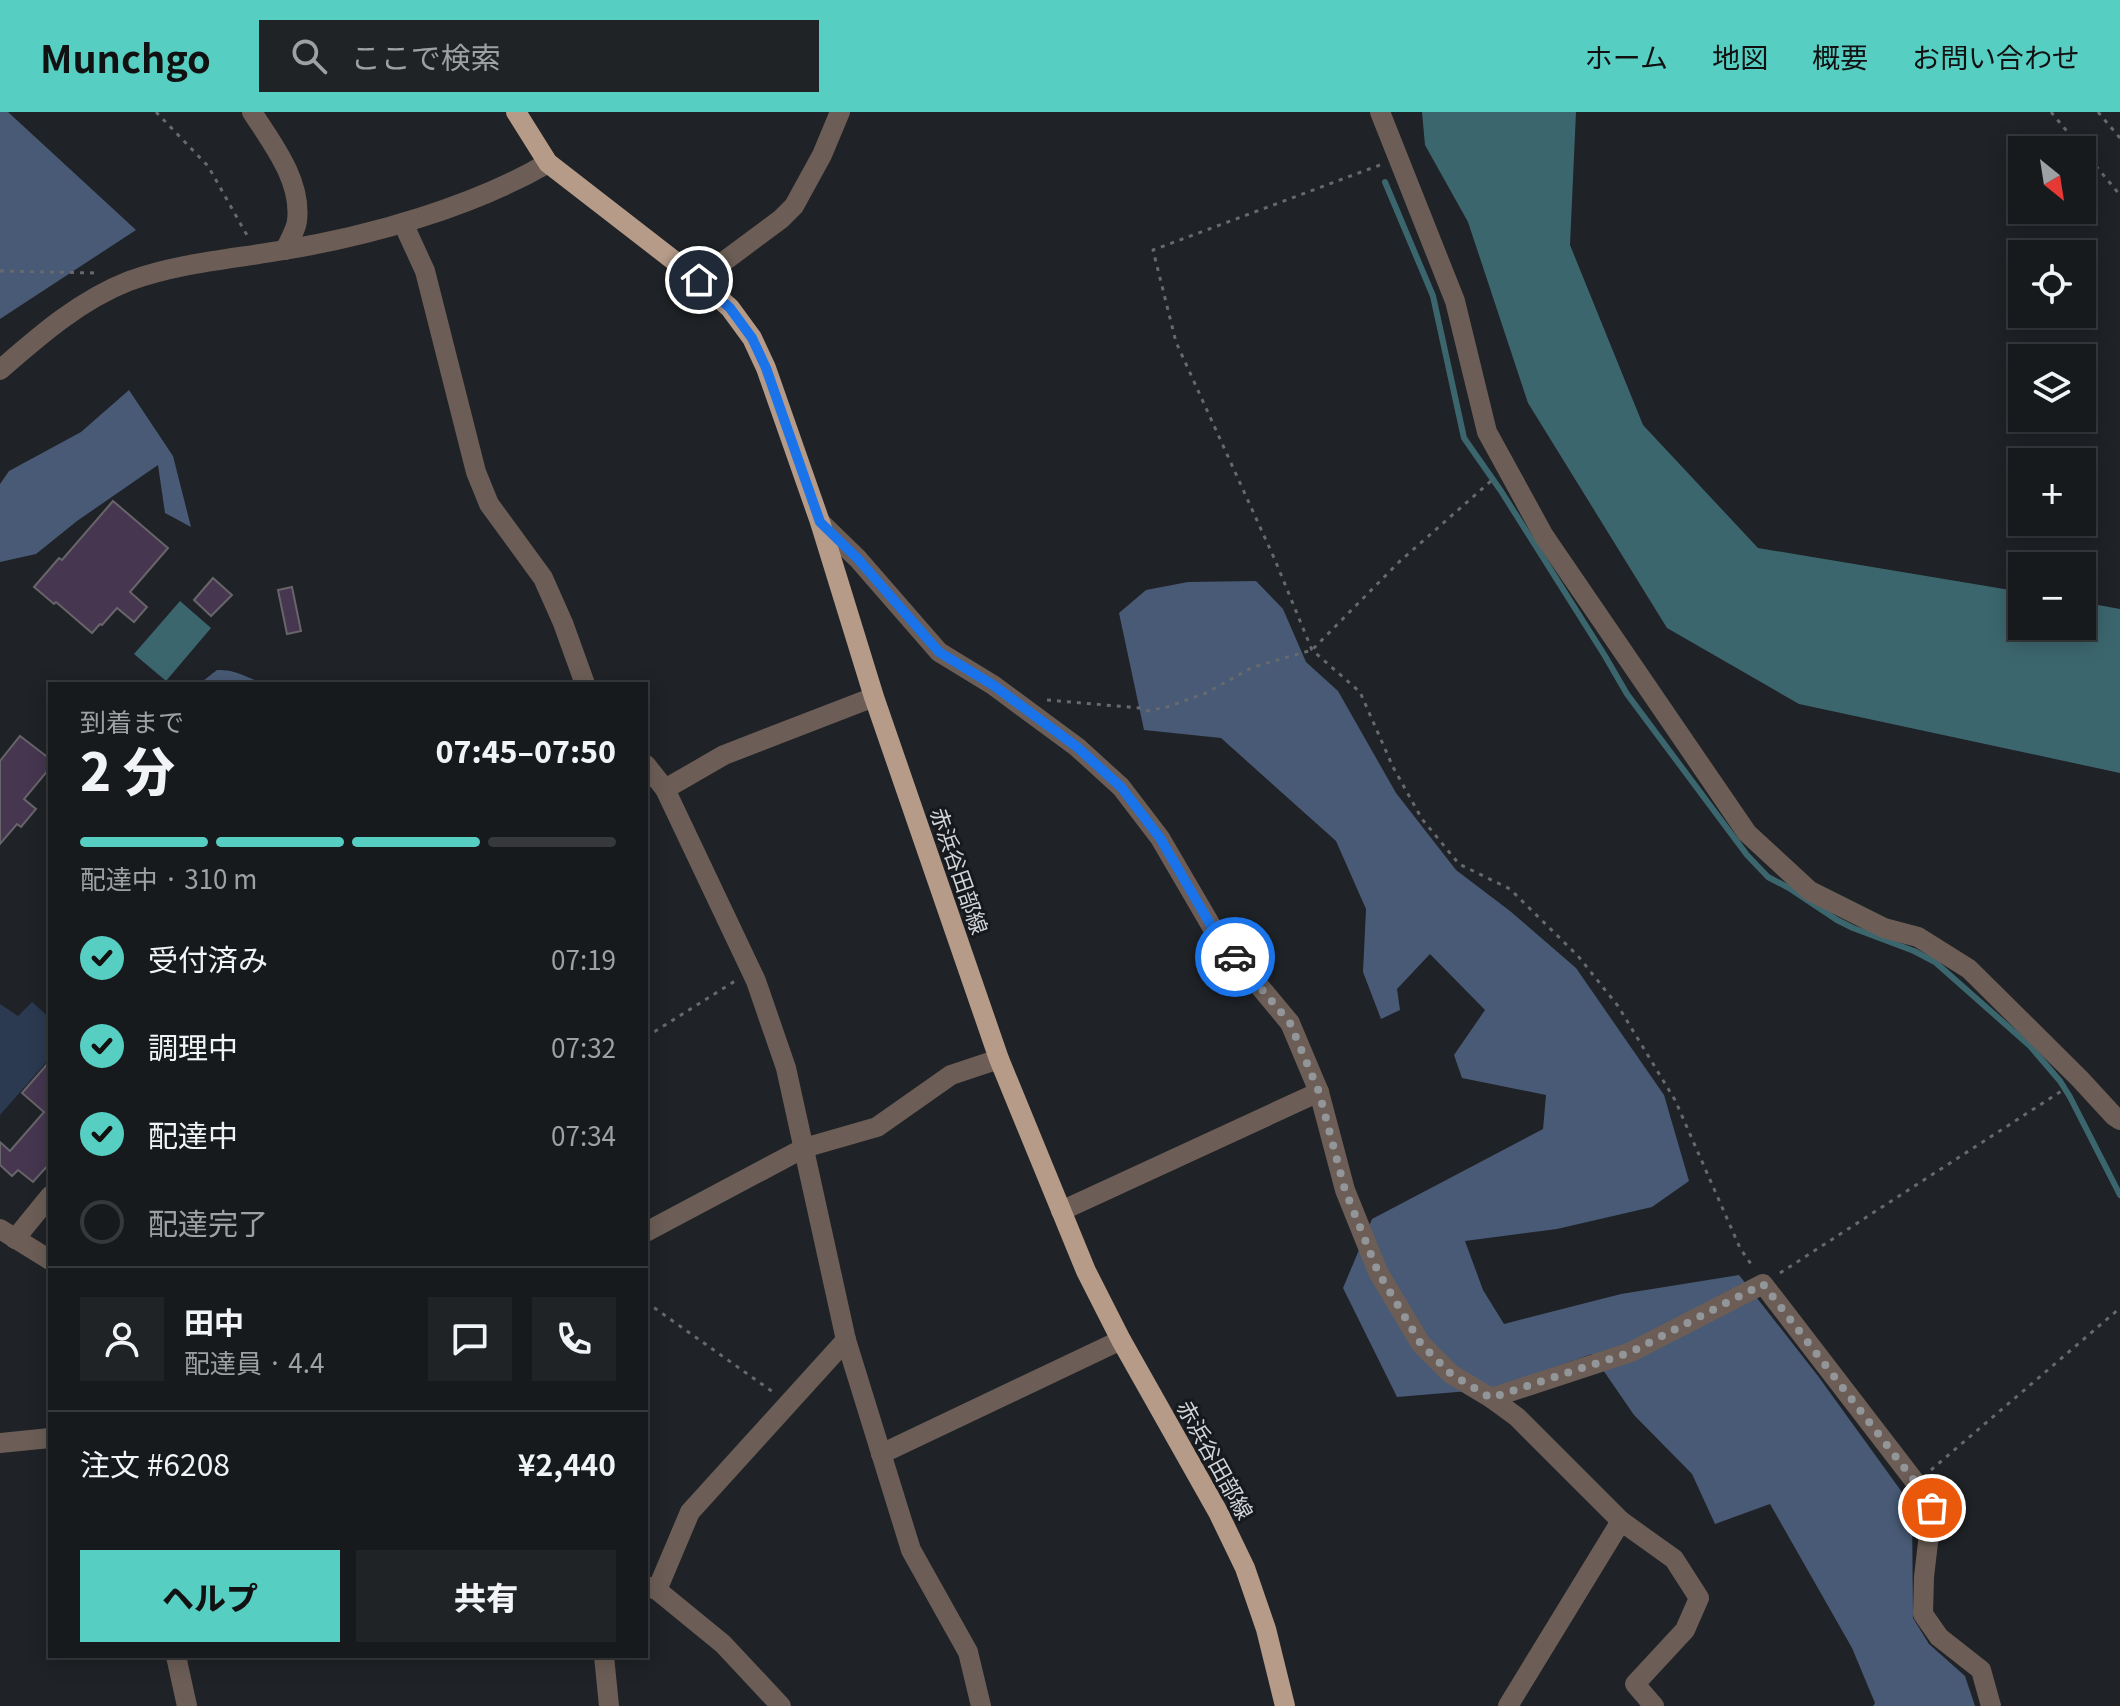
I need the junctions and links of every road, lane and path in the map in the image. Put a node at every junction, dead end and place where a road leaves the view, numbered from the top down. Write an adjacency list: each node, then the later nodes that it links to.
1 (156, 112): 14 (path)
2 (252, 112): 13 (street)
3 (516, 112): 10 (main road, 赤浜谷田部線)
4 (840, 112): 17 (street)
5 (1380, 112): 9 (street)
6 (2051, 112): 11 (path)
7 (2098, 112): 8 (path)
8 (2120, 138)
9 (1398, 158): 19 (street); 21 (path)
10 (548, 163): 12 (street); 17 (main road, 赤浜谷田部線)
11 (2120, 195)
12 (403, 223): 13 (street); 22 (street)
13 (285, 250): 14 (street)
14 (252, 255): 18 (street)
15 (0, 271): 16 (path)
16 (104, 274)
17 (699, 280): 20 (main road, 赤浜谷田部線)
18 (0, 370)
19 (1507, 467): 21 (path); 30 (street)
20 (820, 522): 23 (main road, 赤浜谷田部線); 31 (street)
21 (1312, 650): 24 (path); 39 (path)
22 (584, 682)
23 (874, 697): 26 (street); 29 (main road, 赤浜谷田部線)
24 (1035, 697)
25 (648, 768): 26 (street)
26 (665, 789): 27 (street)
27 (751, 970): 28 (path); 33 (street)
28 (648, 1036)
29 (999, 1059): 33 (street); 35 (main road, 赤浜谷田部線)
30 (2080, 1079): 32 (street); 39 (path)
31 (1319, 1092): 35 (street); 44 (street)
32 (2120, 1120)
33 (804, 1148): 36 (street); 42 (street)
34 (48, 1198): 37 (street)
35 (1061, 1211): 43 (main road, 赤浜谷田部線)
36 (648, 1231)
37 (7, 1234): 38 (street)
38 (48, 1259)
39 (1763, 1284): 44 (street); 49 (street)
40 (648, 1303): 45 (path)
41 (2120, 1308): 49 (path)
42 (846, 1340): 45 (street); 48 (street)
43 (1121, 1340): 48 (street); 58 (main road, 赤浜谷田部線)
44 (1491, 1398): 50 (street)
45 (789, 1403): 51 (street)
46 (48, 1438): 47 (street)
47 (0, 1443)
48 (881, 1454): 57 (street)
49 (1916, 1483): 61 (street)
50 (1621, 1521): 59 (street); 60 (street)
51 (651, 1588): 56 (street)
52 (176, 1658): 54 (street)
53 (604, 1658): 55 (street)
54 (187, 1706)
55 (609, 1706)
56 (781, 1706)
57 (981, 1706)
58 (1285, 1706)
59 (1508, 1706)
60 (1654, 1706)
61 (1991, 1706)

